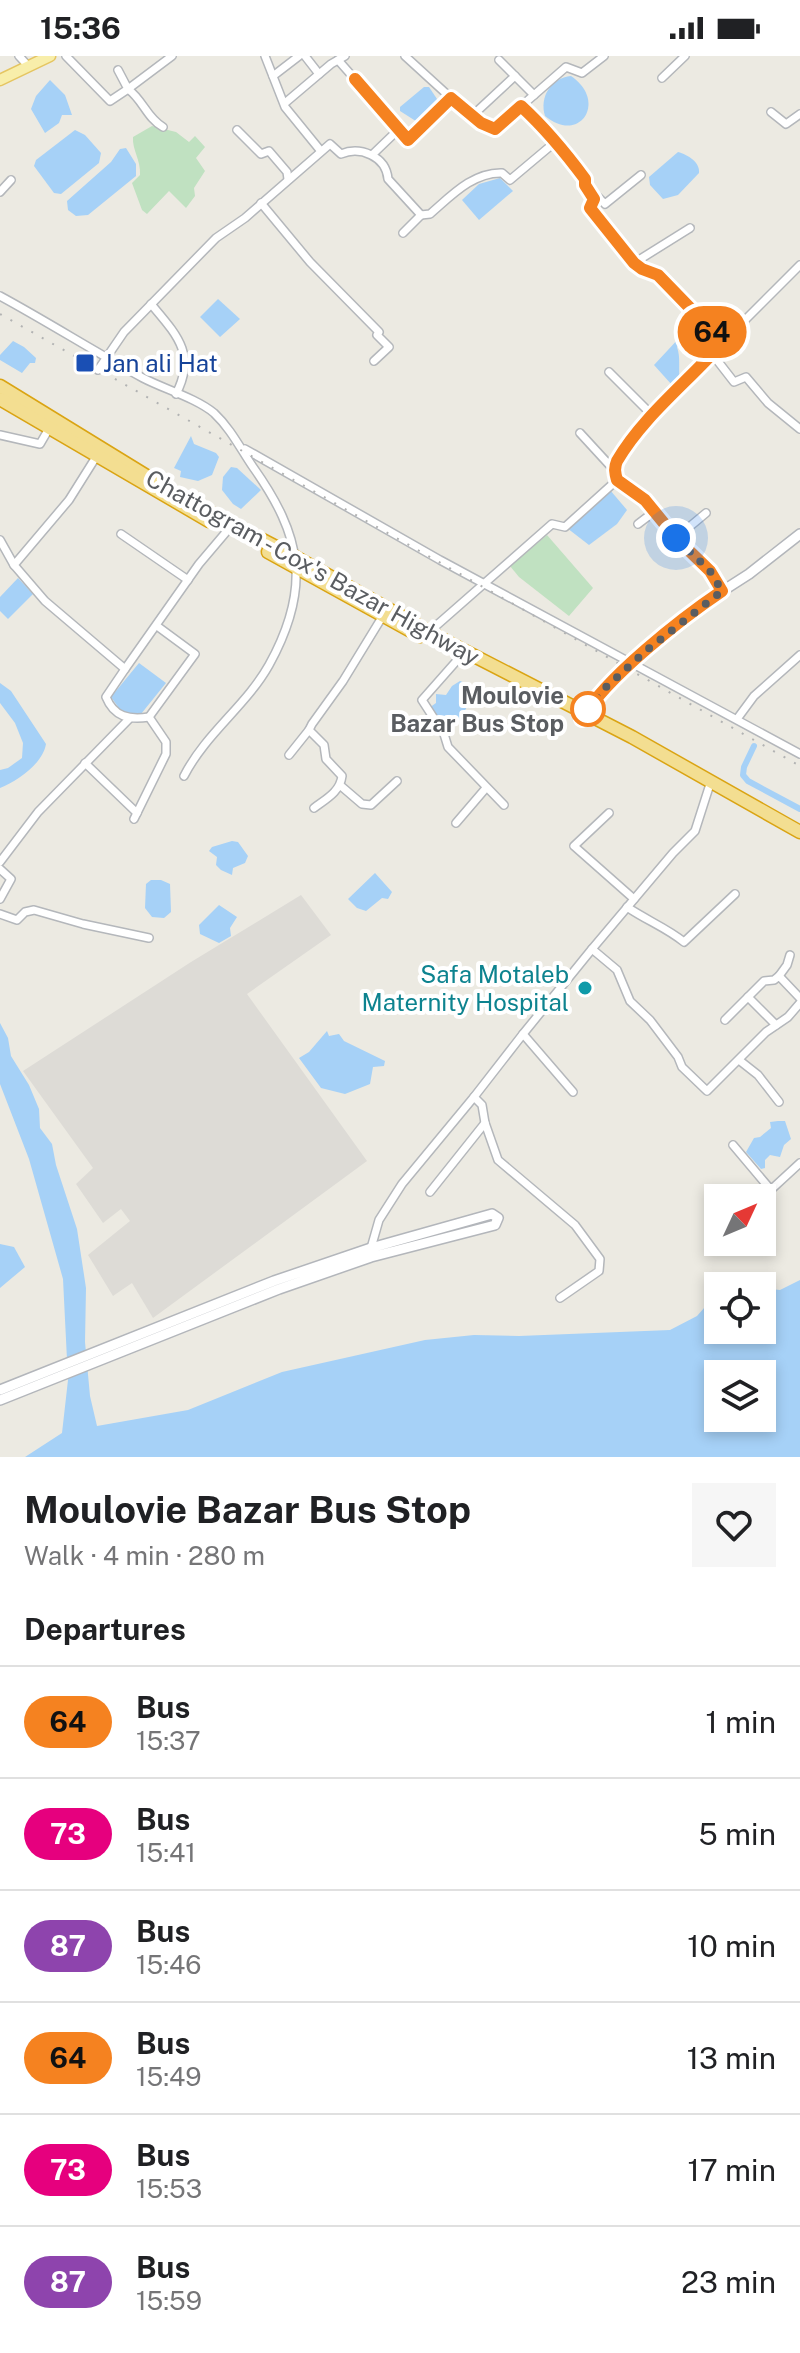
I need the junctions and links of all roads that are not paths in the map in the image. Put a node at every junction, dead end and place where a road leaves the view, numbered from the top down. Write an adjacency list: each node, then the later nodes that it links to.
1 (19, 56): 12 (street)
2 (50, 56): 12 (main road)
3 (66, 56): 19 (street)
4 (172, 56): 19 (street)
5 (265, 56): 15 (street)
6 (302, 56): 14 (street); 15 (street)
7 (405, 56): 21 (street)
8 (604, 56): 20 (street)
9 (685, 56): 17 (street)
10 (341, 58): 14 (street); 28 (street)
11 (499, 60): 16 (street)
12 (29, 67): 18 (main road)
13 (118, 70): 19 (street)
14 (319, 74): 22 (street)
15 (273, 76): 22 (street)
16 (515, 76): 20 (street); 26 (street)
17 (662, 78)
18 (0, 80)
19 (128, 89): 27 (street)
20 (534, 95): 23 (street)
21 (451, 98): 26 (street); 28 (street)
22 (285, 103): 31 (street)
23 (521, 106): 26 (street); 30 (street)
24 (771, 112): 25 (street)
25 (800, 114)
26 (473, 115)
27 (163, 127)
28 (399, 129): 32 (street)
29 (237, 130): 34 (street)
30 (554, 143): 37 (street); 39 (street)
31 (320, 150): 32 (street); 34 (street)
32 (373, 154): 39 (street)
33 (641, 175): 37 (street)
34 (288, 179): 38 (street)
35 (11, 180): 36 (street)
36 (0, 192)
37 (594, 199): 42 (street)
38 (261, 203): 45 (street); 49 (street)
39 (421, 215): 41 (street)
40 (690, 228): 42 (street)
41 (403, 233)
42 (634, 263): 46 (street)
43 (800, 265): 46 (street)
44 (0, 296): 48 (street)
45 (151, 304): 48 (street); 53 (street)
46 (723, 342): 47 (street)
47 (713, 355): 55 (street); 57 (street)
48 (106, 356): 50 (street); 53 (street)
49 (374, 361)
50 (98, 370)
51 (609, 372): 55 (street)
52 (0, 386): 56 (highway, Chattogram - Cox's Bazar Highway)
53 (176, 394): 60 (street)
54 (0, 399): 56 (highway, Chattogram - Cox's Bazar Highway)
55 (653, 416): 62 (street)
56 (51, 424): 59 (street); 61 (highway, Chattogram - Cox's Bazar Highway); 72 (highway, Chattogram - Cox's Bazar Highway)
57 (800, 429)
58 (580, 433): 62 (street)
59 (0, 435)
60 (244, 448): 72 (street); 75 (street)
61 (96, 457): 67 (highway, Chattogram - Cox's Bazar Highway); 73 (street)
62 (614, 470): 63 (street)
63 (617, 480): 64 (street); 75 (street)
64 (655, 511): 66 (street); 70 (street)
65 (706, 513): 70 (street)
66 (638, 524)
67 (227, 531): 72 (highway, Chattogram - Cox's Bazar Highway); 74 (street)
68 (121, 534): 74 (street)
69 (800, 534): 76 (main road)
70 (676, 538): 76 (street)
71 (0, 540): 73 (street)
72 (297, 563): 77 (highway, Chattogram - Cox's Bazar Highway); 92 (street)
73 (14, 565): 83 (street)
74 (188, 580): 78 (street)
75 (483, 584): 79 (street); 82 (street)
76 (722, 591): 82 (main road)
77 (385, 612): 79 (highway, Chattogram - Cox's Bazar Highway); 81 (highway, Chattogram - Cox's Bazar Highway); 88 (street)
78 (157, 626): 83 (street); 85 (street)
79 (429, 632): 84 (highway, Chattogram - Cox's Bazar Highway)
80 (800, 655): 87 (street)
81 (460, 657): 84 (highway, Chattogram - Cox's Bazar Highway); 96 (street)
82 (631, 664): 84 (main road); 87 (street)
83 (125, 669): 86 (street)
84 (584, 716): 94 (highway, Chattogram - Cox's Bazar Highway)
85 (149, 717): 86 (street); 91 (street)
86 (129, 719): 91 (street)
87 (737, 719): 89 (street)
88 (309, 730): 90 (street); 95 (street)
89 (800, 754)
90 (289, 755)
91 (85, 763): 103 (street)
92 (184, 776)
93 (397, 781): 95 (street)
94 (710, 784): 101 (highway, Chattogram - Cox's Bazar Highway); 102 (highway, Chattogram - Cox's Bazar Highway); 107 (street)
95 (341, 786): 98 (street)
96 (486, 788): 97 (street); 100 (street)
97 (504, 805)
98 (314, 808)
99 (609, 813): 107 (street)
100 (456, 823)
101 (800, 832)
102 (800, 839)
103 (0, 862)
104 (0, 869): 106 (street)
105 (735, 894): 108 (street)
106 (0, 899)
107 (634, 899): 108 (street)
108 (627, 907): 111 (street)
109 (0, 914): 110 (street)
110 (149, 938)
111 (592, 949): 118 (street); 119 (street)
112 (790, 955): 113 (street)
113 (779, 976): 114 (street); 115 (street)
114 (748, 997): 116 (street); 117 (street)
115 (800, 1000): 117 (street)
116 (725, 1020)
117 (776, 1025): 119 (street)
118 (523, 1034): 120 (street); 121 (street)
119 (739, 1060): 122 (street)
120 (573, 1092)
121 (474, 1097): 123 (street); 129 (street)
122 (779, 1102)
123 (485, 1123): 128 (street); 130 (street)
124 (733, 1145): 126 (street)
125 (800, 1163): 127 (street)
126 (766, 1184)
127 (776, 1185)
128 (430, 1192)
129 (371, 1248): 131 (main road); 131 (main road)
130 (560, 1298)
131 (104, 1354): 132 (main road)
132 (50, 1376): 133 (main road); 134 (main road)
133 (0, 1390)
134 (0, 1400)

